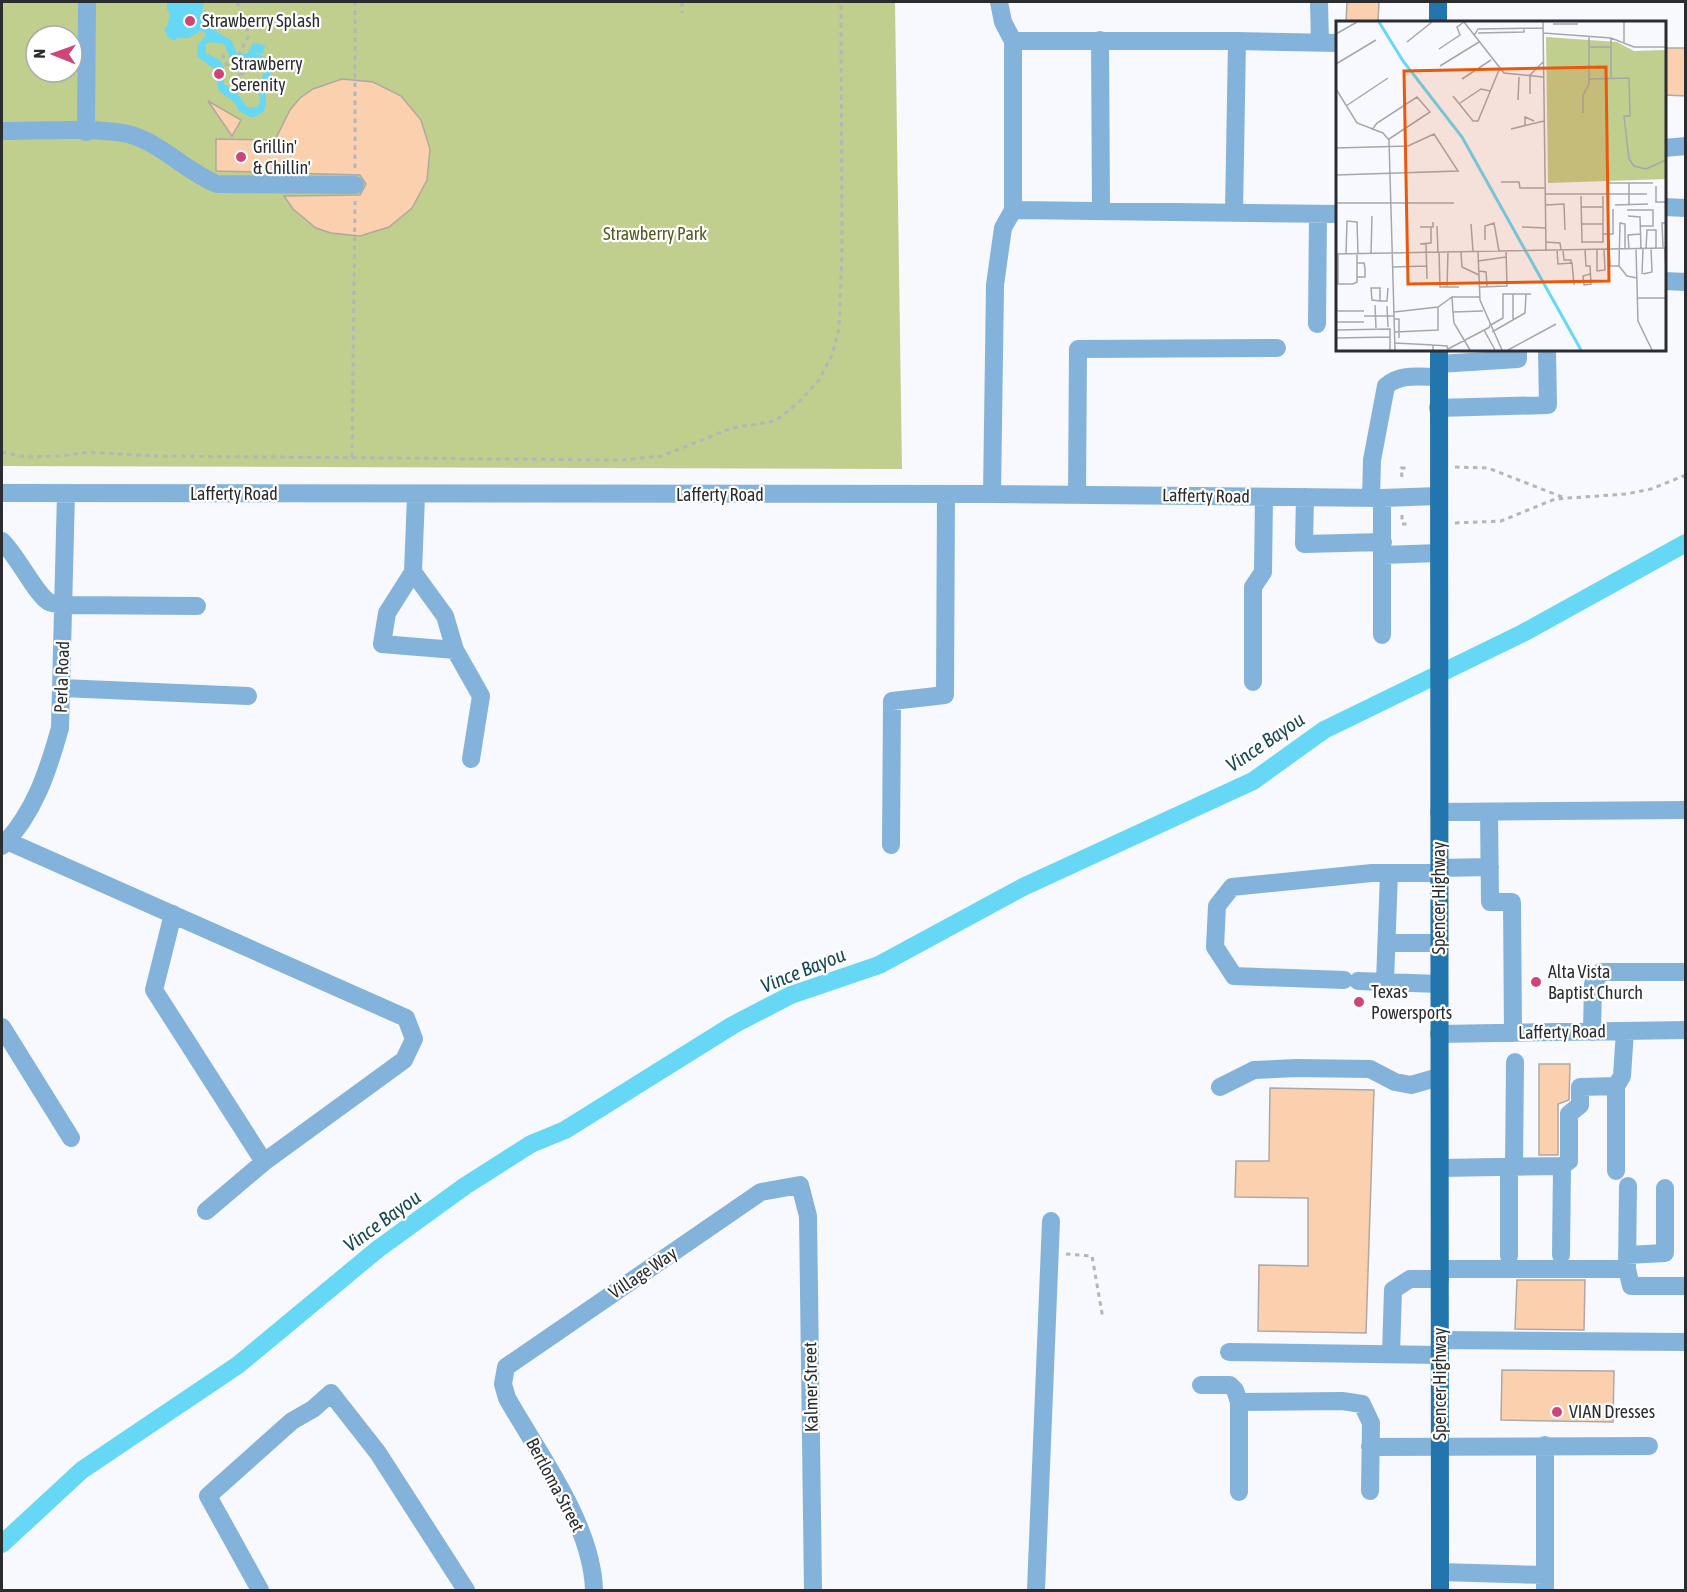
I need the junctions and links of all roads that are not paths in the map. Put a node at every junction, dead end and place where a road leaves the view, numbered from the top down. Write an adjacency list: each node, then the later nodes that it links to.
1 (87, 2): 11 (street)
2 (999, 2): 7 (street)
3 (1319, 2): 9 (street)
4 (1438, 2): 5 (main road)
5 (1438, 21)
6 (1100, 40): 7 (street); 8 (street); 18 (street)
7 (1013, 41): 17 (street)
8 (1237, 41): 9 (street); 19 (street)
9 (1329, 43)
10 (2, 131): 11 (street)
11 (86, 132): 14 (street)
12 (1686, 146): 13 (street)
13 (1666, 148)
14 (355, 185)
15 (1666, 207): 16 (street)
16 (1686, 208)
17 (1013, 210): 18 (street); 33 (street)
18 (1101, 211): 19 (street)
19 (1234, 213): 20 (street)
20 (1318, 214): 21 (street); 24 (street)
21 (1336, 214)
22 (1666, 281): 23 (street)
23 (1686, 282)
24 (1317, 324)
25 (1277, 348): 34 (street)
26 (1518, 351): 28 (street)
27 (1547, 351): 29 (street)
28 (1439, 363): 29 (main road, Spencer Highway); 39 (street)
29 (1438, 408): 36 (main road, Spencer Highway)
30 (2, 493): 31 (street, Lafferty Road)
31 (66, 494): 35 (street, Lafferty Road); 44 (street, Perla Road)
32 (946, 494): 33 (street, Lafferty Road); 35 (street, Lafferty Road); 56 (street)
33 (992, 494): 34 (street, Lafferty Road)
34 (1077, 495): 37 (street, Lafferty Road)
35 (416, 496): 43 (street)
36 (1439, 496): 39 (street, Lafferty Road); 42 (main road, Spencer Highway)
37 (1264, 497): 38 (street, Lafferty Road); 48 (street)
38 (1305, 497): 39 (street, Lafferty Road); 41 (street)
39 (1377, 498): 41 (street)
40 (2, 541): 44 (street)
41 (1382, 549): 42 (street); 46 (street)
42 (1439, 553): 53 (main road, Spencer Highway)
43 (413, 572): 47 (street); 47 (street)
44 (64, 605): 45 (street); 49 (street, Perla Road)
45 (197, 606)
46 (1382, 635)
47 (455, 650): 51 (street)
48 (1253, 682)
49 (62, 688): 50 (street); 55 (street, Perla Road)
50 (248, 696)
51 (471, 759)
52 (1686, 810): 54 (street)
53 (1439, 812): 54 (street); 58 (main road, Spencer Highway)
54 (1489, 812): 57 (street)
55 (4, 843): 60 (street)
56 (891, 845)
57 (1490, 867): 58 (street); 70 (street)
58 (1439, 870): 59 (street); 62 (main road, Spencer Highway)
59 (1389, 873): 61 (street); 64 (street)
60 (173, 914): 77 (street); 77 (street)
61 (1386, 943): 62 (street); 64 (street)
62 (1439, 943): 65 (main road, Spencer Highway)
63 (1686, 972): 69 (street)
64 (1385, 982): 65 (street)
65 (1439, 984): 71 (main road, Spencer Highway)
66 (2, 1027): 76 (street)
67 (1686, 1030): 68 (street, Lafferty Road)
68 (1625, 1031): 69 (street, Lafferty Road); 74 (street)
69 (1592, 1032): 70 (street, Lafferty Road)
70 (1513, 1033): 71 (street, Lafferty Road)
71 (1439, 1035): 73 (main road, Spencer Highway)
72 (1515, 1062): 79 (street)
73 (1439, 1077): 75 (street); 80 (main road, Spencer Highway)
74 (1616, 1086): 78 (street); 81 (street)
75 (1220, 1087)
76 (71, 1138)
77 (264, 1162): 85 (street)
78 (1562, 1166): 79 (street); 87 (street)
79 (1512, 1167): 80 (street); 88 (street)
80 (1440, 1168): 90 (main road, Spencer Highway)
81 (1616, 1171)
82 (800, 1185): 96 (street, Village Way); 110 (street, Kalmer Street)
83 (1628, 1186): 89 (street)
84 (1665, 1188): 89 (street)
85 (206, 1211)
86 (1051, 1221): 111 (street)
87 (1561, 1255)
88 (1509, 1256)
89 (1627, 1262): 90 (street); 91 (street)
90 (1440, 1274): 93 (main road, Spencer Highway); 95 (street)
91 (1686, 1286)
92 (1686, 1342): 93 (street)
93 (1440, 1348): 95 (street); 102 (main road, Spencer Highway)
94 (1229, 1352): 95 (street)
95 (1391, 1354)
96 (503, 1384): 109 (street, Bertloma Street)
97 (1201, 1385): 98 (street)
98 (1239, 1402): 101 (street); 104 (street)
99 (1545, 1445): 100 (street); 102 (street); 106 (street)
100 (1649, 1446)
101 (1371, 1447): 102 (street); 103 (street)
102 (1440, 1448): 105 (main road, Spencer Highway)
103 (1370, 1491)
104 (1239, 1492)
105 (1440, 1581): 106 (street)
106 (1545, 1582)
107 (260, 1590): 108 (street)
108 (466, 1590)
109 (594, 1590)
110 (813, 1590)
111 (1036, 1590)

